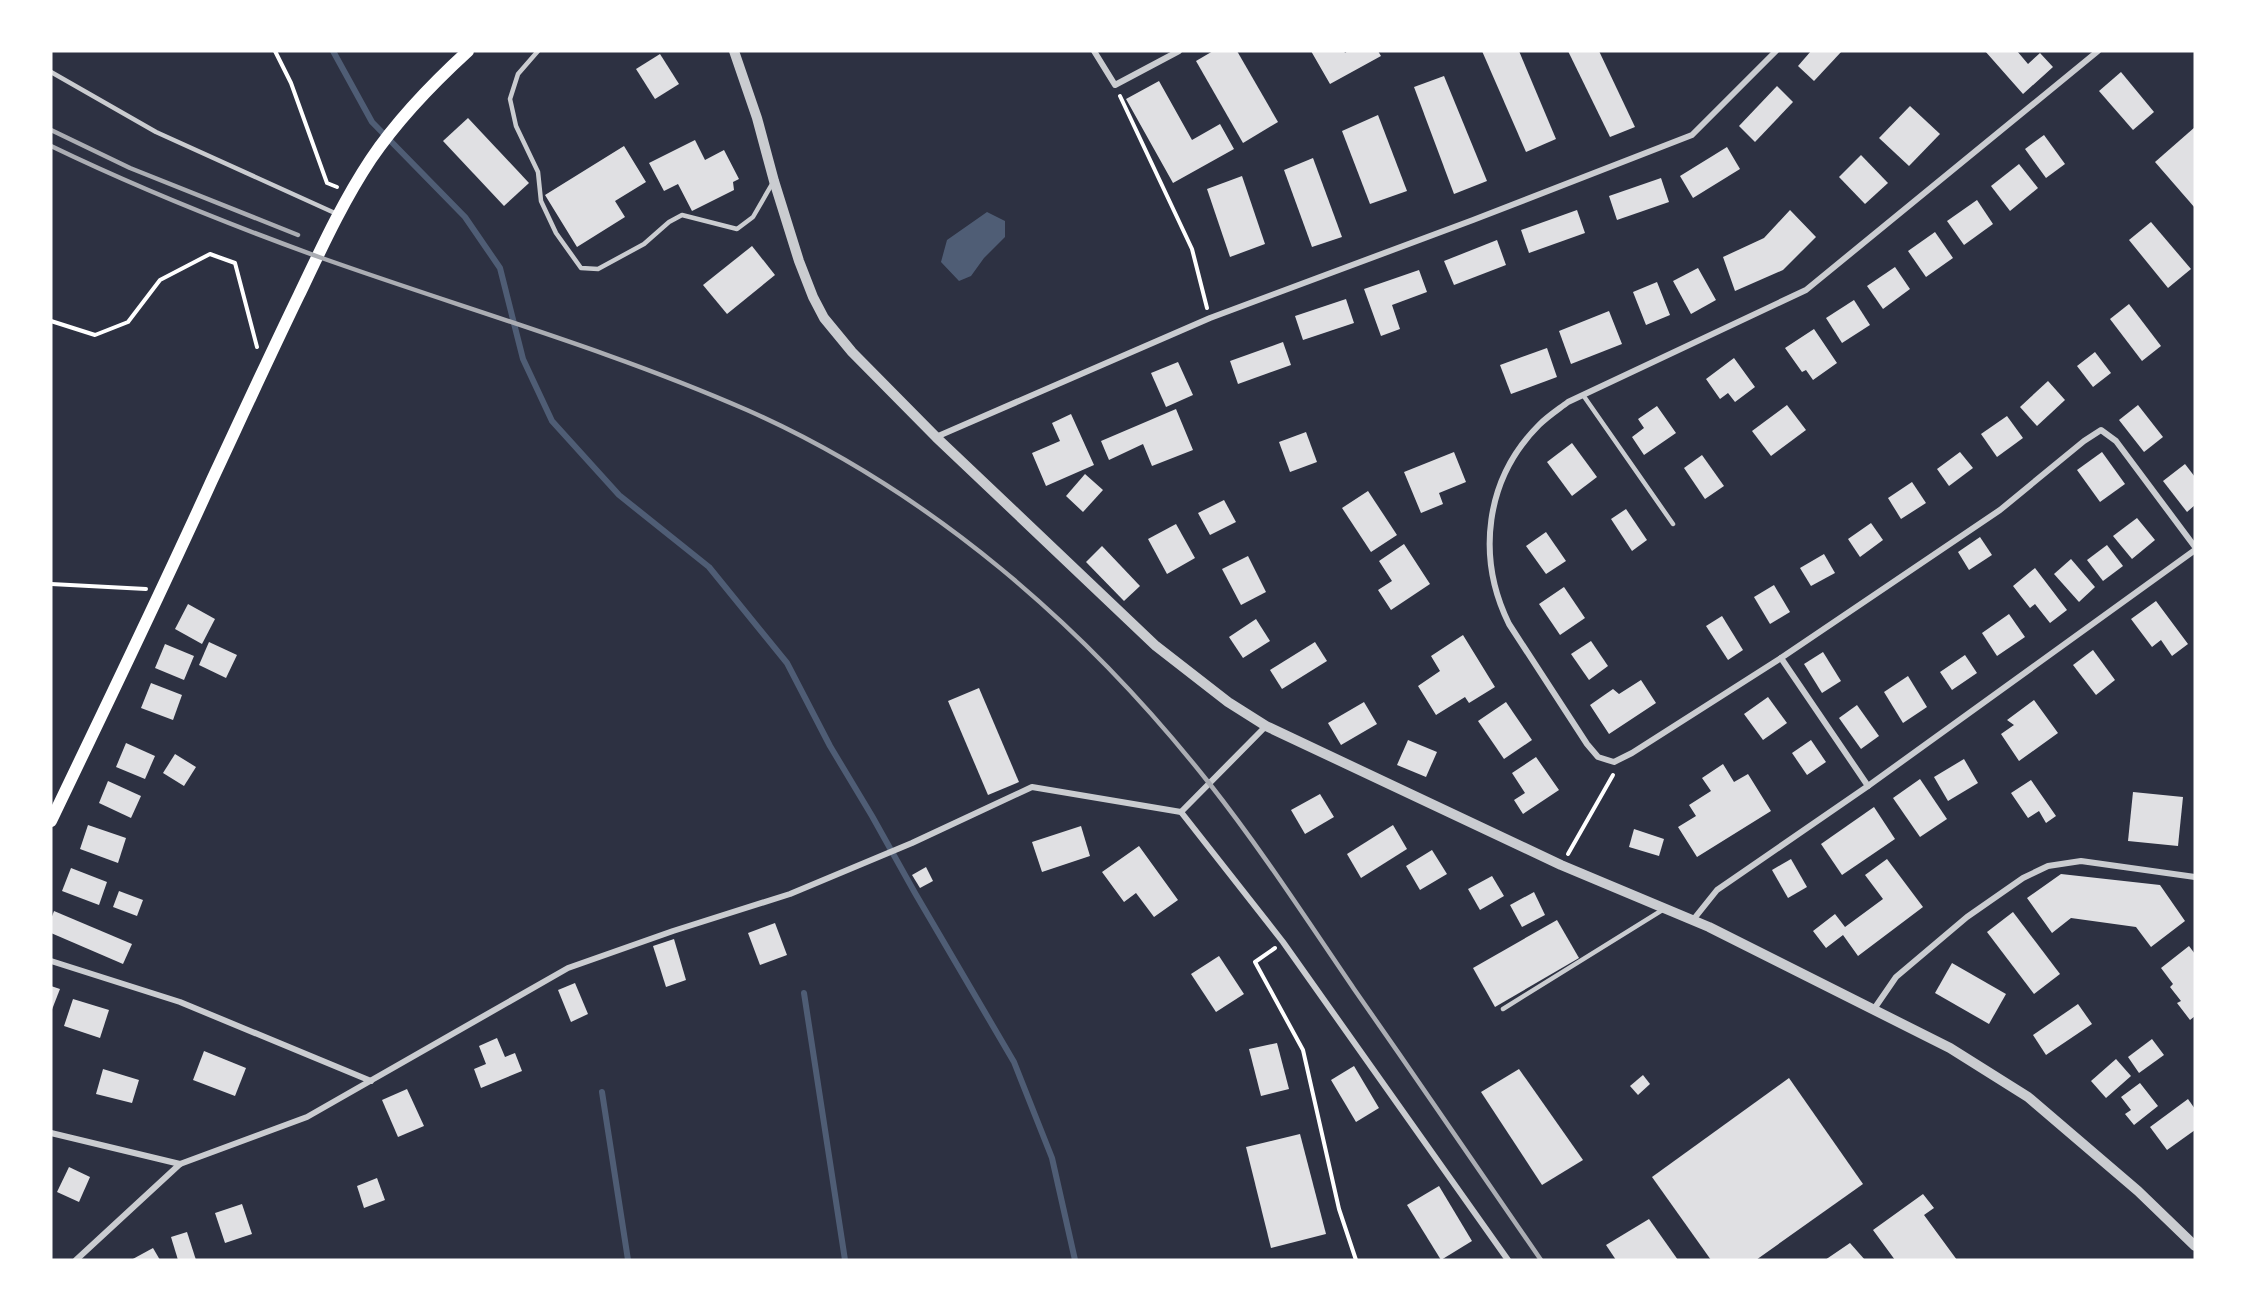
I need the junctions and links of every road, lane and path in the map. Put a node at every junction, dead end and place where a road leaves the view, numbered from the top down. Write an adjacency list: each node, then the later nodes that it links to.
1 (275, 51): 12 (path)
2 (468, 51): 12 (main road)
3 (538, 51): 11 (lane)
4 (734, 51): 11 (street)
5 (1094, 51): 10 (street)
6 (1179, 51): 10 (street)
7 (1776, 51): 14 (street)
8 (2098, 51): 17 (street)
9 (51, 72): 13 (lane)
10 (1115, 85): 14 (path)
11 (774, 181): 18 (street)
12 (352, 192): 13 (main road)
13 (340, 215): 16 (main road)
14 (1210, 318): 18 (street)
15 (51, 321): 16 (path)
16 (272, 352): 22 (main road)
17 (1583, 395): 19 (lane); 25 (street)
18 (936, 437): 24 (street)
19 (1673, 524)
20 (2195, 548): 23 (street); 26 (street)
21 (51, 584): 22 (path)
22 (161, 589): 28 (main road)
23 (1781, 658): 25 (street); 26 (street)
24 (1266, 726): 27 (street); 29 (street)
25 (1614, 762): 29 (path)
26 (1868, 786): 32 (street)
27 (1180, 812): 33 (street); 37 (street)
28 (51, 821)
29 (1561, 866): 31 (street)
30 (2195, 877): 36 (street)
31 (1664, 909): 32 (street); 35 (lane)
32 (1692, 921): 36 (street)
33 (1282, 942): 42 (path); 43 (street)
34 (51, 962): 37 (street)
35 (1503, 1009)
36 (1874, 1009): 40 (street)
37 (371, 1081): 39 (street)
38 (51, 1132): 39 (street)
39 (180, 1164): 41 (street)
40 (2195, 1246)
41 (76, 1260)
42 (1356, 1260)
43 (1508, 1260)

